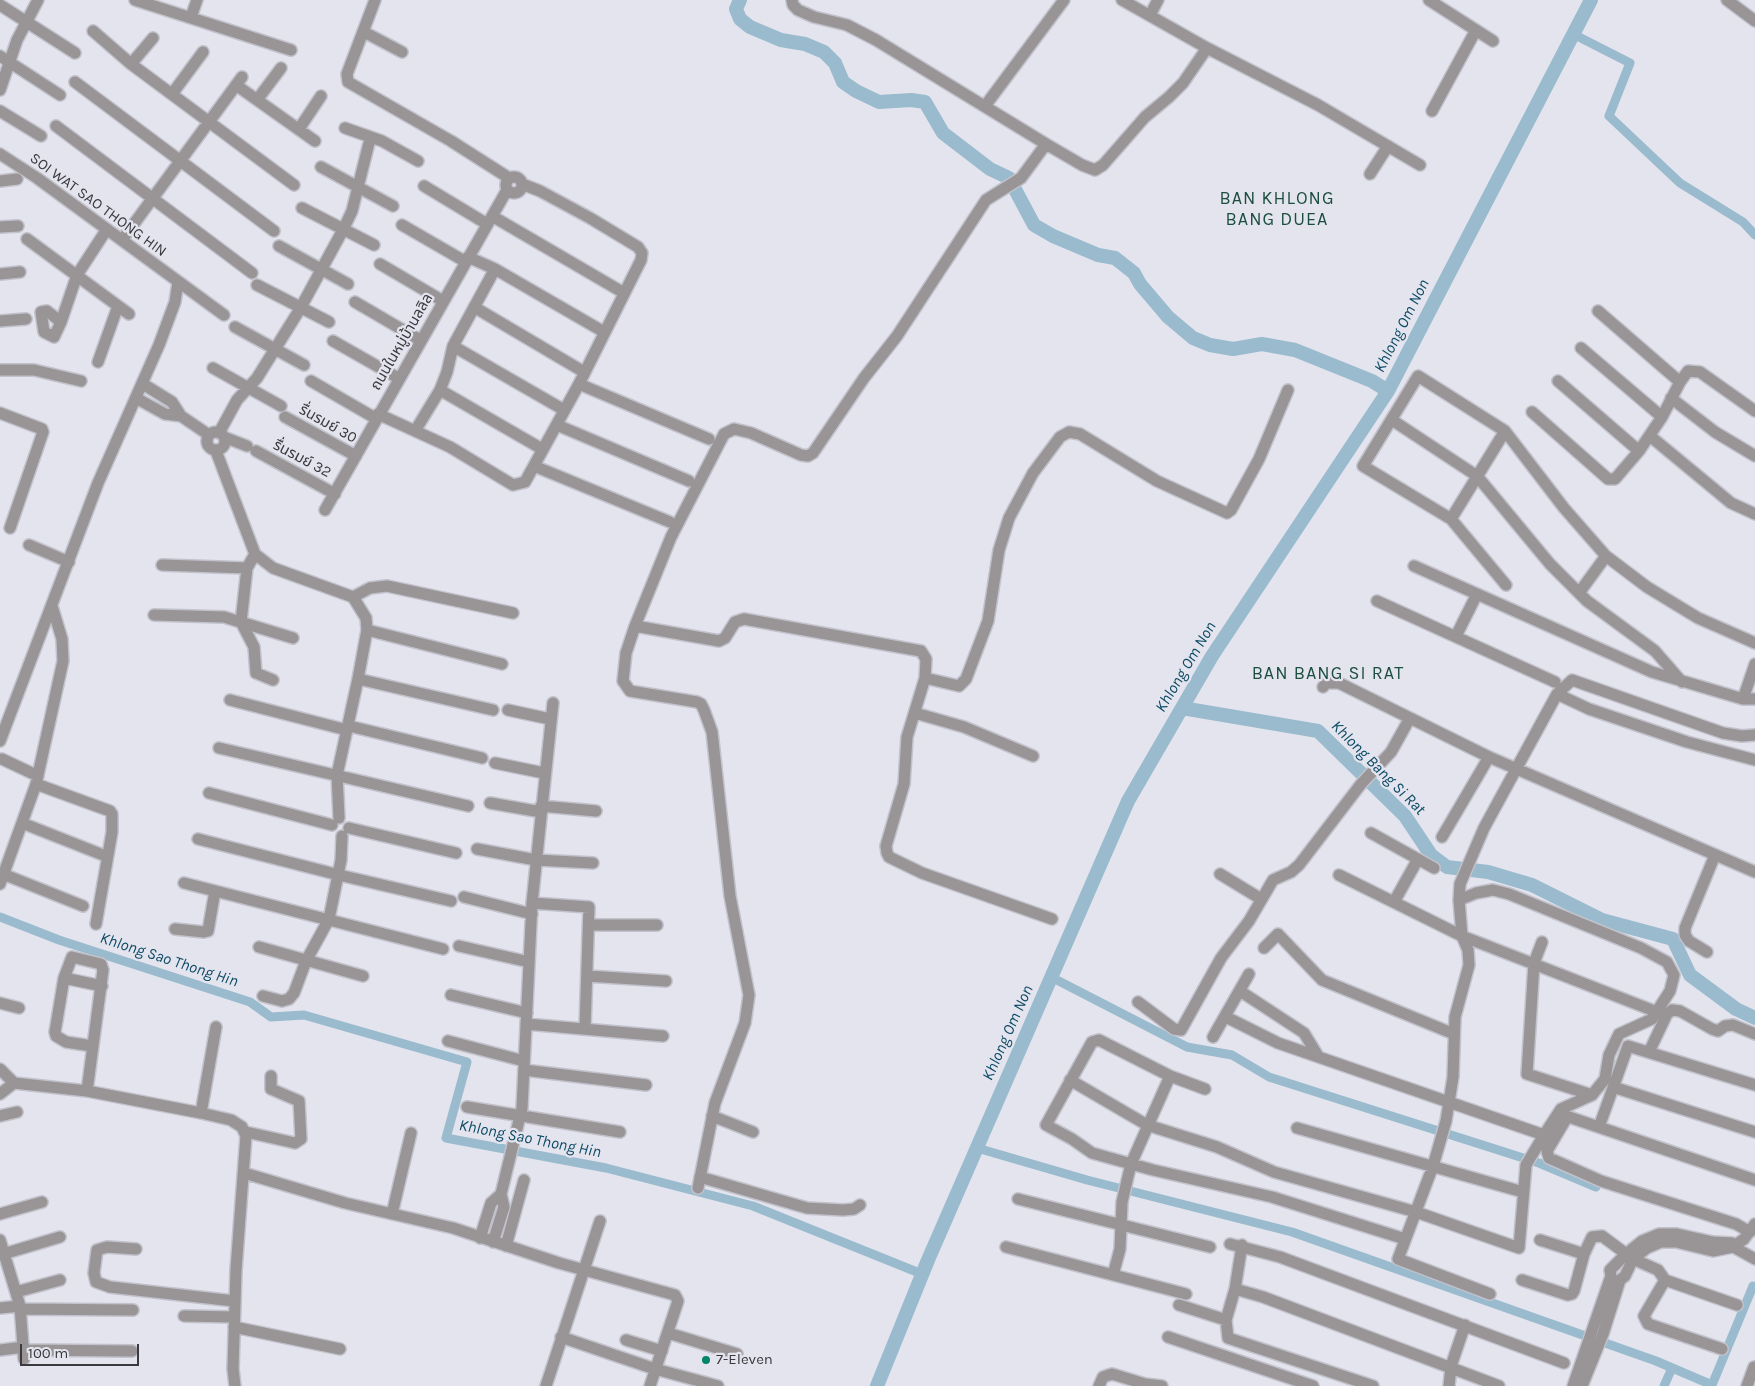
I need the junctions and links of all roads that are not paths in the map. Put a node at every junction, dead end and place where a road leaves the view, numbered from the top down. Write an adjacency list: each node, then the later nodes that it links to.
1 (38, 0): 15 (street)
2 (135, 0): 13 (street)
3 (197, 0): 13 (street)
4 (376, 0): 18 (street)
5 (792, 0): 36 (street)
6 (1064, 0): 36 (street)
7 (1122, 0): 12 (street)
8 (1158, 0): 12 (street)
9 (1429, 0): 16 (street)
10 (1727, 0): 14 (street)
11 (0, 5): 15 (street)
12 (1150, 15): 21 (street)
13 (191, 17): 22 (street)
14 (1755, 21)
15 (26, 22): 25 (street); 27 (street)
16 (1476, 30): 20 (street); 38 (street)
17 (93, 31): 28 (street)
18 (364, 32): 24 (street); 56 (street)
19 (153, 38): 28 (street)
20 (1493, 41)
21 (1207, 48): 46 (street); 47 (street)
22 (291, 50)
23 (203, 52): 32 (street)
24 (402, 52)
25 (75, 53)
26 (0, 56): 27 (street)
27 (11, 64): 31 (street); 33 (street)
28 (131, 64): 32 (street)
29 (281, 68): 35 (street)
30 (75, 82): 49 (street)
31 (0, 90)
32 (172, 94): 39 (street)
33 (60, 95)
34 (321, 96): 42 (street)
35 (257, 100): 39 (street); 42 (street)
36 (985, 106): 46 (street)
37 (0, 111): 43 (street)
38 (1432, 111)
39 (210, 122): 49 (street); 57 (street)
40 (56, 126): 60 (street)
41 (345, 128): 44 (street)
42 (299, 129): 45 (street)
43 (41, 136)
44 (370, 139): 50 (street); 58 (street)
45 (315, 141)
46 (1046, 144): 165 (street)
47 (1388, 146): 51 (street); 53 (street)
48 (0, 154): 68 (street, SOI WAT SAO THONG HIN)
49 (181, 161): 60 (street); 69 (street)
50 (418, 162)
51 (1420, 165)
52 (321, 167): 58 (street)
53 (1370, 174)
54 (16, 179): 55 (street)
55 (0, 180)
56 (508, 184): 63 (street, ถนนในหมู่บ้านลลิล); 85 (street)
57 (294, 185)
58 (358, 186): 61 (street); 67 (street)
59 (424, 186): 63 (street)
60 (153, 199): 71 (street); 79 (street)
61 (394, 206)
62 (302, 208): 67 (street)
63 (489, 220): 74 (street, ถนนในหมู่บ้านลลิล); 85 (street)
64 (402, 225): 74 (street)
65 (18, 226): 66 (street)
66 (0, 227)
67 (344, 228): 72 (street); 77 (street)
68 (108, 229): 71 (street, SOI WAT SAO THONG HIN); 81 (street)
69 (274, 230)
70 (27, 239): 81 (street)
71 (122, 240): 82 (street, SOI WAT SAO THONG HIN)
72 (374, 245)
73 (279, 246): 77 (street)
74 (467, 260): 76 (street); 86 (street, ถนนในหมู่บ้านลลิล)
75 (380, 264): 86 (street)
76 (495, 269): 89 (street); 99 (street)
77 (321, 270): 83 (street); 90 (street)
78 (20, 272): 80 (street)
79 (252, 273)
80 (0, 274)
81 (77, 275): 88 (street); 96 (street)
82 (178, 282): 93 (street, SOI WAT SAO THONG HIN); 115 (street)
83 (348, 284)
84 (257, 285): 90 (street)
85 (624, 293): 99 (street)
86 (443, 301): 100 (street, ถนนในหมู่บ้านลลิล)
87 (355, 302): 100 (street)
88 (118, 306): 92 (street); 105 (street)
89 (474, 307): 102 (street); 109 (street)
90 (300, 308): 97 (street); 104 (street)
91 (1598, 311): 114 (street)
92 (129, 314)
93 (224, 315)
94 (26, 319): 95 (street)
95 (0, 321)
96 (61, 322)
97 (329, 322)
98 (235, 327): 104 (street)
99 (604, 332): 109 (street)
100 (420, 340): 110 (street, ถนนในหมู่บ้านลลิล)
101 (333, 341): 110 (street)
102 (453, 346): 118 (street); 122 (street)
103 (1582, 348): 128 (street)
104 (276, 349): 106 (street); 117 (street)
105 (98, 362)
106 (304, 365)
107 (213, 368): 117 (street, รื่นรมย์ 30)
108 (0, 370): 111 (street)
109 (584, 372): 116 (street)
110 (398, 378): 127 (street, ถนนในหมู่บ้านลลิล)
111 (81, 381)
112 (311, 381): 127 (street)
113 (1558, 381): 137 (street)
114 (1680, 382): 121 (street); 124 (street)
115 (143, 384): 120 (street); 126 (street)
116 (579, 384): 122 (street); 135 (street)
117 (247, 387): 133 (street); 138 (street, รื่นรมย์ 30)
118 (440, 390): 131 (street); 136 (street)
119 (1288, 390): 172 (street)
120 (136, 398): 126 (street); 152 (street)
121 (1671, 398): 128 (street); 139 (street)
122 (564, 410): 130 (street)
123 (1532, 412): 137 (street)
124 (1755, 412)
125 (0, 413): 148 (street)
126 (181, 416): 133 (street, รื่นรมย์ 32)
127 (376, 416): 131 (street); 138 (street, ถนนในหมู่บ้านลลิล)
128 (1662, 418): 134 (street)
129 (1392, 420): 132 (street); 141 (street); 146 (street)
130 (556, 425): 136 (street); 142 (street)
131 (415, 431): 140 (street)
132 (1505, 431): 141 (street); 151 (street)
133 (217, 435): 143 (street, รื่นรมย์ 32); 150 (street)
134 (1650, 436): 137 (street); 145 (street)
135 (709, 439)
136 (542, 449): 140 (street)
137 (1639, 451)
138 (356, 456): 143 (street, ถนนในหมู่บ้านลลิล)
139 (1755, 456)
140 (534, 466): 147 (street)
141 (1477, 476): 146 (street); 157 (street)
142 (689, 481)
143 (335, 494): 144 (street, ถนนในหมู่บ้านลลิล)
144 (325, 510)
145 (1755, 514)
146 (1451, 519): 156 (street)
147 (670, 522)
148 (10, 528)
149 (29, 546): 152 (street)
150 (255, 554): 155 (street); 159 (street)
151 (1606, 556): 157 (street); 169 (street)
152 (69, 562): 161 (street)
153 (162, 564): 155 (street)
154 (1414, 566): 158 (street)
155 (247, 568): 164 (street)
156 (1506, 585)
157 (1579, 593): 176 (street)
158 (1477, 594): 167 (street); 176 (street)
159 (353, 597): 162 (street); 166 (street)
160 (1377, 601): 167 (street)
161 (52, 606): 190 (street); 201 (street)
162 (513, 612)
163 (154, 615): 164 (street)
164 (241, 622): 168 (street); 174 (street)
165 (635, 626): 172 (street); 295 (street)
166 (367, 630): 170 (street); 173 (street)
167 (1456, 636): 175 (street)
168 (293, 638)
169 (1755, 643)
170 (502, 664)
171 (1755, 664): 180 (street)
172 (925, 678): 185 (street)
173 (358, 679): 183 (street); 188 (street)
174 (273, 680)
175 (1555, 682)
176 (1682, 682): 180 (street)
177 (1323, 687): 186 (street)
178 (1558, 694): 189 (street); 196 (street); 198 (street)
179 (1755, 698): 180 (street)
180 (1743, 699)
181 (230, 700): 188 (street)
182 (553, 703): 187 (street)
183 (493, 710)
184 (508, 710): 187 (street)
185 (915, 713): 192 (street); 236 (street)
186 (1410, 718): 193 (street); 229 (street)
187 (550, 719): 199 (street)
188 (348, 728): 194 (street); 200 (street)
189 (1755, 735)
190 (0, 741)
191 (219, 748): 200 (street)
192 (1033, 756)
193 (1489, 757): 198 (street); 211 (street)
194 (482, 758)
195 (2, 759): 201 (street)
196 (1755, 760)
197 (495, 763): 199 (street)
198 (1516, 769): 216 (street); 230 (street)
199 (544, 773): 205 (street)
200 (337, 774): 204 (street); 207 (street)
201 (37, 780): 208 (street); 237 (street)
202 (209, 793): 207 (street)
203 (490, 802): 205 (street)
204 (468, 806)
205 (541, 809): 206 (street); 218 (street)
206 (596, 811)
207 (335, 822): 209 (street)
208 (22, 823): 215 (street); 225 (street)
209 (346, 832): 214 (street); 223 (street)
210 (1371, 833): 217 (street)
211 (1442, 837)
212 (198, 839): 223 (street)
213 (477, 849): 218 (street)
214 (456, 853)
215 (103, 855)
216 (1715, 855): 221 (street); 247 (street)
217 (1418, 859): 220 (street); 232 (street)
218 (536, 860): 219 (street); 234 (street)
219 (594, 863)
220 (1434, 868)
221 (1755, 872)
222 (1220, 874): 229 (street)
223 (339, 875): 231 (street); 235 (street)
224 (1338, 875): 232 (street)
225 (1, 879): 233 (street)
226 (184, 883): 227 (street)
227 (215, 891): 235 (street); 240 (street)
228 (464, 897): 234 (street)
229 (1261, 899): 260 (street)
230 (1459, 900): 241 (street); 263 (street)
231 (451, 901)
232 (1394, 902): 241 (street)
233 (83, 906)
234 (532, 909): 238 (street); 249 (street)
235 (329, 919): 246 (street); 248 (street)
236 (1052, 919)
237 (96, 924)
238 (589, 925): 239 (street); 253 (street)
239 (657, 925)
240 (175, 929)
241 (1462, 936): 250 (street); 268 (street)
242 (1542, 942): 250 (street)
243 (459, 946): 249 (street)
244 (259, 947): 248 (street)
245 (1264, 948): 268 (street)
246 (443, 949)
247 (1708, 952)
248 (306, 961): 252 (street); 259 (street)
249 (530, 962): 265 (street)
250 (1534, 963): 263 (street); 288 (street)
251 (1249, 974): 257 (street)
252 (364, 976)
253 (587, 976): 255 (street); 267 (street)
254 (64, 978): 256 (street); 256 (street); 273 (street)
255 (666, 981)
256 (102, 986): 273 (street)
257 (1240, 991): 264 (street); 275 (street)
258 (451, 995): 265 (street)
259 (263, 996)
260 (1138, 1002)
261 (0, 1004): 262 (street)
262 (19, 1008)
263 (1657, 1012): 288 (street)
264 (1226, 1017): 271 (street); 275 (street)
265 (527, 1018): 267 (street); 276 (street)
266 (216, 1027): 292 (street)
267 (585, 1028): 270 (street)
268 (1454, 1034): 289 (street)
269 (1755, 1034): 274 (street)
270 (663, 1036)
271 (1213, 1037)
272 (448, 1041): 276 (street)
273 (92, 1046): 286 (street)
274 (1649, 1052): 283 (street); 284 (street)
275 (1318, 1056): 289 (street)
276 (524, 1065): 282 (street); 294 (street)
277 (0, 1069): 281 (street)
278 (271, 1076): 299 (street)
279 (1170, 1076): 280 (street); 285 (street); 296 (street)
280 (1070, 1080): 296 (street); 305 (street)
281 (14, 1082): 286 (street); 287 (street)
282 (646, 1085)
283 (1755, 1085)
284 (1612, 1087): 297 (street); 302 (street)
285 (1205, 1089)
286 (87, 1091): 292 (street)
287 (0, 1094)
288 (1592, 1095): 304 (street)
289 (1448, 1102): 304 (street); 306 (street)
290 (467, 1106): 294 (street)
291 (17, 1112): 293 (street)
292 (201, 1113): 299 (street)
293 (0, 1116)
294 (521, 1116): 300 (street); 311 (street)
295 (712, 1116): 301 (street); 314 (street)
296 (1147, 1125): 305 (street); 315 (street)
297 (1599, 1127): 309 (street); 320 (street)
298 (1297, 1128): 306 (street)
299 (246, 1132): 307 (street)
300 (620, 1132)
301 (753, 1132)
302 (1755, 1132)
303 (411, 1133): 317 (street)
304 (1541, 1140): 310 (street)
305 (1131, 1164): 319 (street); 323 (street)
306 (1433, 1166): 310 (street); 315 (street)
307 (244, 1173): 317 (street); 345 (street)
308 (524, 1180): 328 (street)
309 (1755, 1180)
310 (1523, 1192): 315 (street)
311 (501, 1194): 322 (street); 326 (street)
312 (1018, 1199): 319 (street)
313 (42, 1202): 316 (street)
314 (860, 1205)
315 (1416, 1212): 323 (street)
316 (0, 1214)
317 (392, 1214): 322 (street)
318 (600, 1221): 336 (street)
319 (1120, 1225): 330 (street); 337 (street)
320 (1752, 1228): 327 (street)
321 (60, 1237): 333 (street)
322 (480, 1238): 326 (street)
323 (1405, 1239): 344 (street)
324 (0, 1240): 333 (street)
325 (1540, 1240): 332 (street)
326 (493, 1242): 328 (street)
327 (1733, 1244): 334 (street); 335 (street)
328 (506, 1246): 336 (street)
329 (1006, 1247): 337 (street)
330 (1210, 1247)
331 (136, 1249): 345 (street)
332 (1584, 1254): 334 (street); 339 (street)
333 (2, 1255): 342 (street)
334 (1629, 1256): 340 (street); 370 (street)
335 (1755, 1259)
336 (582, 1269): 355 (street); 356 (street)
337 (1113, 1275): 343 (street)
338 (60, 1280): 342 (street)
339 (1522, 1280)
340 (1665, 1280): 347 (street); 360 (street)
341 (1235, 1289): 352 (street); 354 (street); 368 (street)
342 (16, 1292): 348 (street)
343 (1186, 1294)
344 (1490, 1294)
345 (234, 1301): 353 (street)
346 (1179, 1305): 352 (street)
347 (1737, 1305)
348 (20, 1307): 349 (street); 350 (street); 364 (street)
349 (0, 1308)
350 (134, 1310)
351 (184, 1316): 353 (street)
352 (1226, 1320): 379 (street)
353 (234, 1322): 359 (street); 372 (street)
354 (1465, 1325): 366 (street); 368 (street)
355 (668, 1333): 363 (street); 365 (street)
356 (561, 1337): 369 (street); 373 (street)
357 (1168, 1337): 378 (street)
358 (626, 1340): 363 (street)
359 (340, 1349)
360 (1722, 1349)
361 (0, 1350): 364 (street)
362 (132, 1351): 364 (street)
363 (662, 1351): 369 (street)
364 (24, 1352)
365 (737, 1354)
366 (1564, 1363)
367 (1751, 1365): 383 (street)
368 (1451, 1366): 380 (street); 381 (street)
369 (655, 1369): 374 (street); 375 (street)
370 (1582, 1378): 382 (street)
371 (1145, 1385): 376 (street); 377 (street)
372 (236, 1386)
373 (546, 1386)
374 (650, 1386)
375 (718, 1386)
376 (1099, 1386)
377 (1162, 1386)
378 (1313, 1386)
379 (1373, 1386)
380 (1449, 1386)
381 (1499, 1386)
382 (1573, 1386)
383 (1747, 1386)

